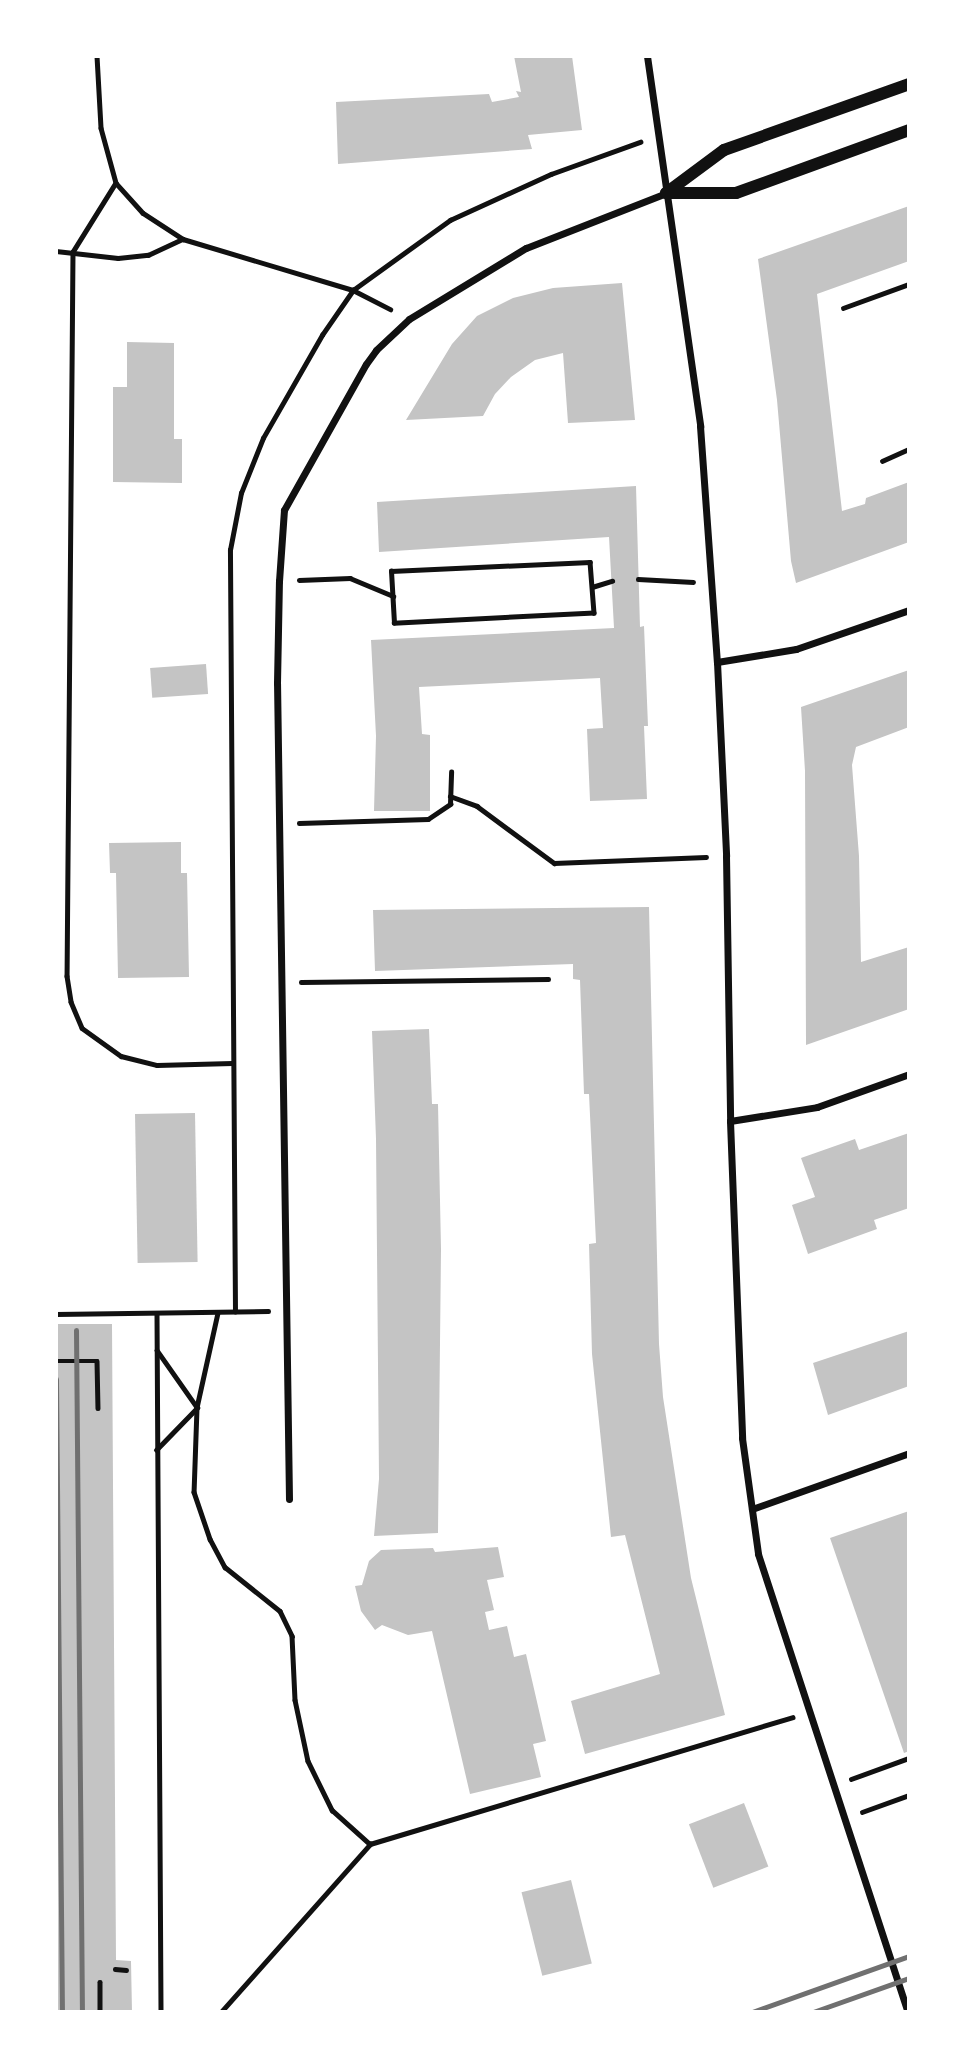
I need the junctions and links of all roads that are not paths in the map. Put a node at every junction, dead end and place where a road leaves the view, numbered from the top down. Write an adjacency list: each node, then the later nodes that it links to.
1 (648, 56): 4 (street)
2 (909, 84): 4 (street)
3 (909, 130): 4 (street)
4 (666, 193): 6 (street); 10 (street)
5 (909, 610): 6 (street)
6 (717, 662): 8 (street)
7 (909, 1074): 8 (street)
8 (730, 1121): 11 (street)
9 (909, 1453): 11 (street)
10 (289, 1499)
11 (752, 1509): 12 (street)
12 (908, 2012)

